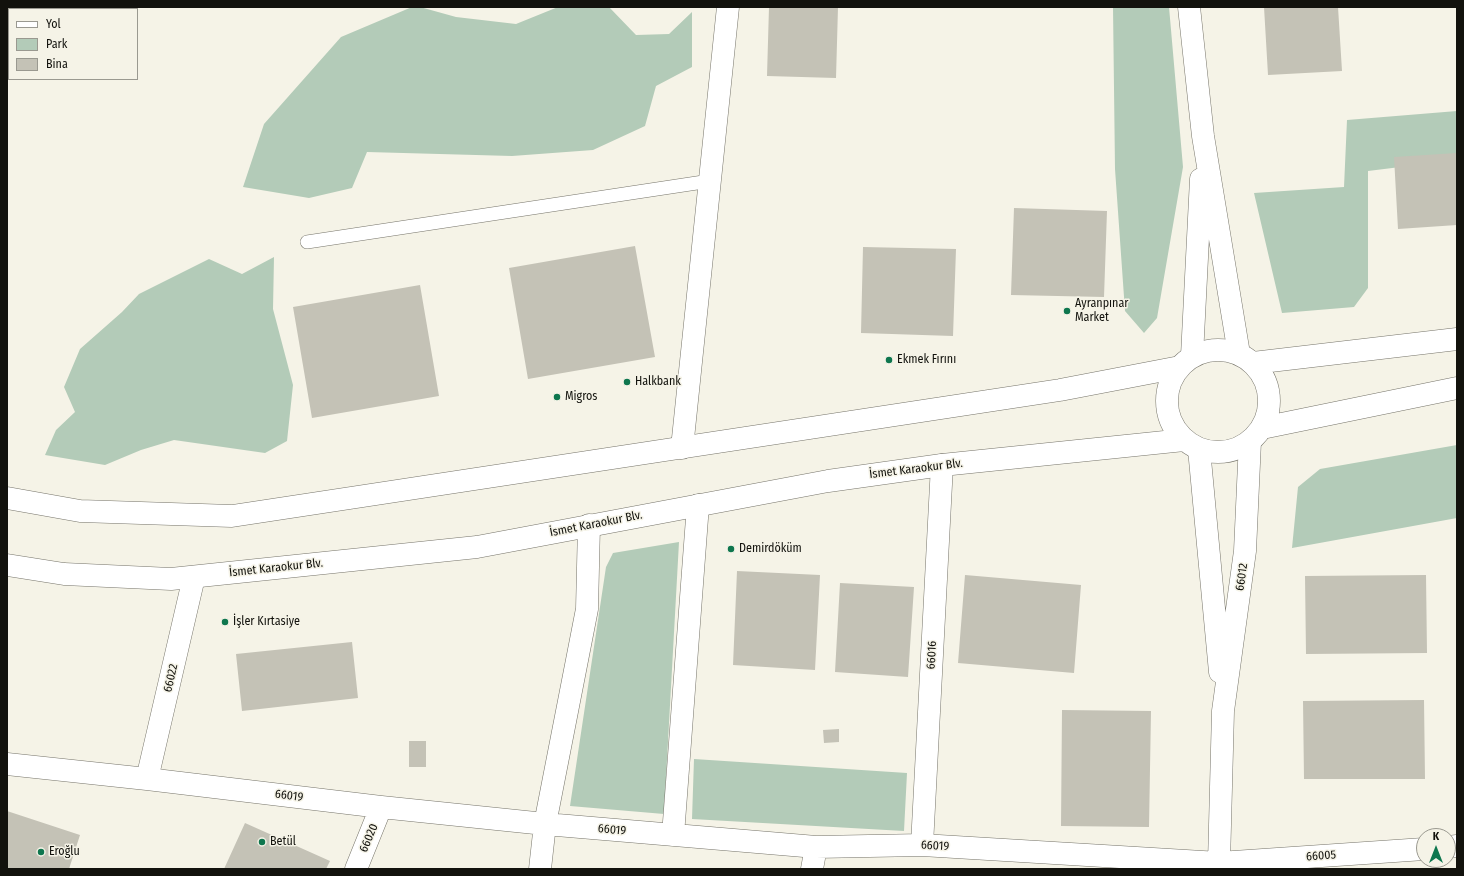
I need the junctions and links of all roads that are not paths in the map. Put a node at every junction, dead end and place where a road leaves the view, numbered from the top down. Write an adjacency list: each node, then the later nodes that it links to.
1 (728, 7): 4 (street)
2 (1189, 7): 3 (street)
3 (1203, 136): 7 (street); 8 (street)
4 (710, 181): 5 (lane); 12 (street)
5 (308, 242)
6 (1457, 339): 7 (street)
7 (1246, 359): 8 (street); 10 (street)
8 (1186, 362): 11 (street); 12 (street)
9 (1457, 388): 10 (street)
10 (1256, 435): 11 (street); 19 (street, 66012)
11 (1192, 444): 13 (street, İsmet Karaokur Blv.); 19 (street, 66012)
12 (682, 448): 14 (street)
13 (942, 464): 15 (street, İsmet Karaokur Blv.); 25 (street, 66016)
14 (7, 498)
15 (698, 505): 16 (street, İsmet Karaokur Blv.); 24 (street)
16 (589, 526): 18 (street, İsmet Karaokur Blv.); 23 (street)
17 (7, 565): 18 (street, İsmet Karaokur Blv.)
18 (194, 577): 21 (street, 66022)
19 (1223, 711): 28 (street, 66012)
20 (7, 764): 21 (street, 66019)
21 (147, 778): 22 (street, 66019)
22 (382, 807): 23 (street, 66019); 29 (street, 66020)
23 (545, 824): 24 (street, 66019); 30 (street)
24 (673, 835): 26 (street, 66019)
25 (922, 845): 26 (street, 66019); 28 (street, 66019)
26 (816, 847): 31 (street)
27 (1416, 849): 28 (street, 66005)
28 (1218, 866)
29 (356, 869)
30 (540, 869)
31 (812, 869)

